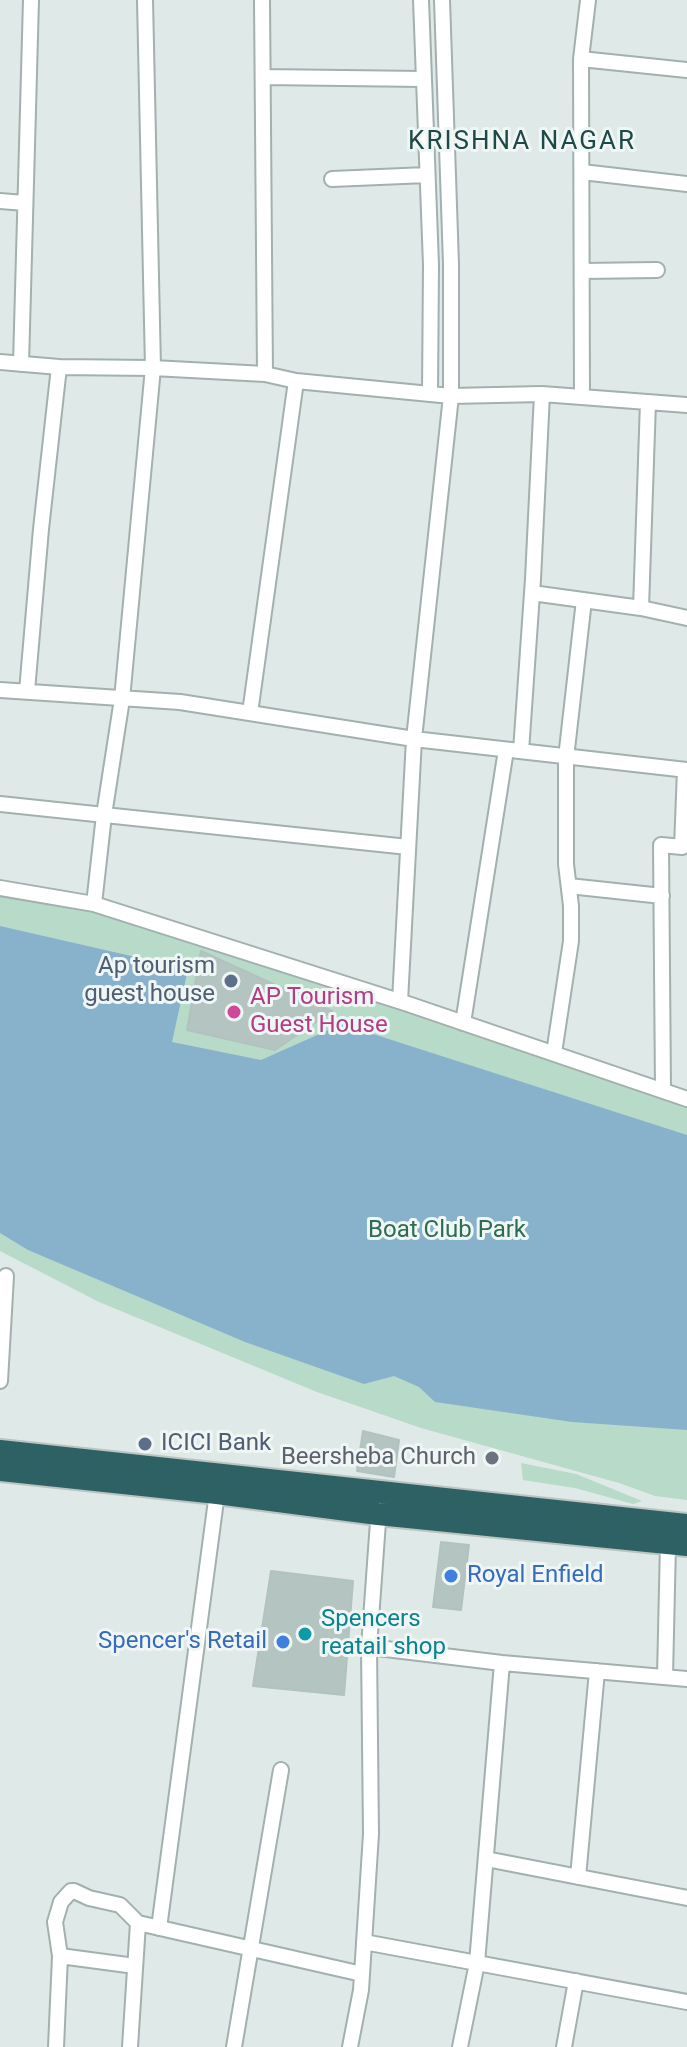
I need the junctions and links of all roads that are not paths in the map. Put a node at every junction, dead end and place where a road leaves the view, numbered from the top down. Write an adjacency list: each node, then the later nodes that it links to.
1 (31, 0): 16 (street)
2 (145, 0): 22 (street)
3 (262, 0): 9 (street)
4 (421, 0): 10 (street)
5 (442, 0): 27 (street)
6 (588, 0): 7 (street)
7 (581, 59): 8 (street); 11 (street)
8 (687, 70)
9 (263, 77): 10 (street); 23 (street)
10 (423, 79): 12 (street)
11 (582, 172): 14 (street); 18 (street)
12 (427, 175): 13 (street); 25 (street)
13 (332, 179)
14 (687, 184)
15 (0, 201): 16 (street)
16 (25, 203): 20 (street)
17 (657, 270): 18 (street)
18 (582, 271): 28 (street)
19 (0, 362): 20 (street)
20 (21, 364): 21 (street)
21 (59, 367): 22 (street); 36 (street)
22 (153, 368): 23 (street); 37 (street)
23 (265, 374): 24 (street)
24 (296, 381): 25 (street); 38 (street)
25 (430, 394): 27 (street)
26 (542, 394): 27 (street); 28 (street); 31 (street)
27 (451, 396): 39 (street)
28 (582, 397): 29 (street)
29 (648, 402): 30 (street); 33 (street)
30 (687, 405)
31 (532, 593): 32 (street); 40 (street)
32 (584, 600): 33 (street); 41 (street)
33 (641, 608): 34 (street)
34 (687, 618)
35 (0, 690): 36 (street)
36 (27, 691): 37 (street)
37 (122, 699): 38 (street); 44 (street)
38 (250, 713): 39 (street)
39 (414, 739): 40 (street); 45 (street)
40 (513, 751): 41 (street); 51 (street)
41 (566, 758): 42 (street); 46 (street)
42 (686, 770): 48 (street)
43 (0, 804): 44 (street)
44 (104, 815): 45 (street); 49 (street)
45 (408, 847): 50 (street)
46 (569, 886): 48 (street); 52 (street)
47 (0, 888): 49 (street)
48 (662, 896): 53 (street)
49 (94, 904): 50 (street)
50 (400, 1001): 51 (street)
51 (463, 1023): 52 (street)
52 (554, 1053): 53 (street)
53 (663, 1090): 54 (street)
54 (687, 1099)
55 (6, 1276): 56 (street)
56 (0, 1381)
57 (0, 1451): 59 (highway)
58 (0, 1470): 60 (highway)
59 (382, 1491): 61 (street); 62 (highway)
60 (217, 1493): 61 (highway); 74 (street)
61 (378, 1514): 63 (highway); 64 (street)
62 (687, 1525)
63 (678, 1544): 67 (street)
64 (369, 1647): 65 (street); 75 (street)
65 (502, 1663): 66 (street); 70 (street)
66 (597, 1671): 67 (street); 71 (street)
67 (665, 1677): 68 (street)
68 (687, 1679)
69 (281, 1770): 76 (street)
70 (486, 1859): 71 (street); 78 (street)
71 (578, 1877): 72 (street)
72 (687, 1897)
73 (138, 1923): 74 (street); 77 (street); 79 (street)
74 (159, 1928): 76 (street)
75 (364, 1942): 78 (street); 80 (street)
76 (250, 1948): 80 (street); 85 (street)
77 (60, 1956): 79 (street); 83 (street)
78 (477, 1963): 81 (street); 87 (street)
79 (135, 1966): 84 (street)
80 (362, 1974): 86 (street)
81 (576, 1981): 82 (street); 88 (street)
82 (687, 2002)
83 (56, 2047)
84 (130, 2047)
85 (234, 2047)
86 (350, 2047)
87 (460, 2047)
88 (564, 2047)

